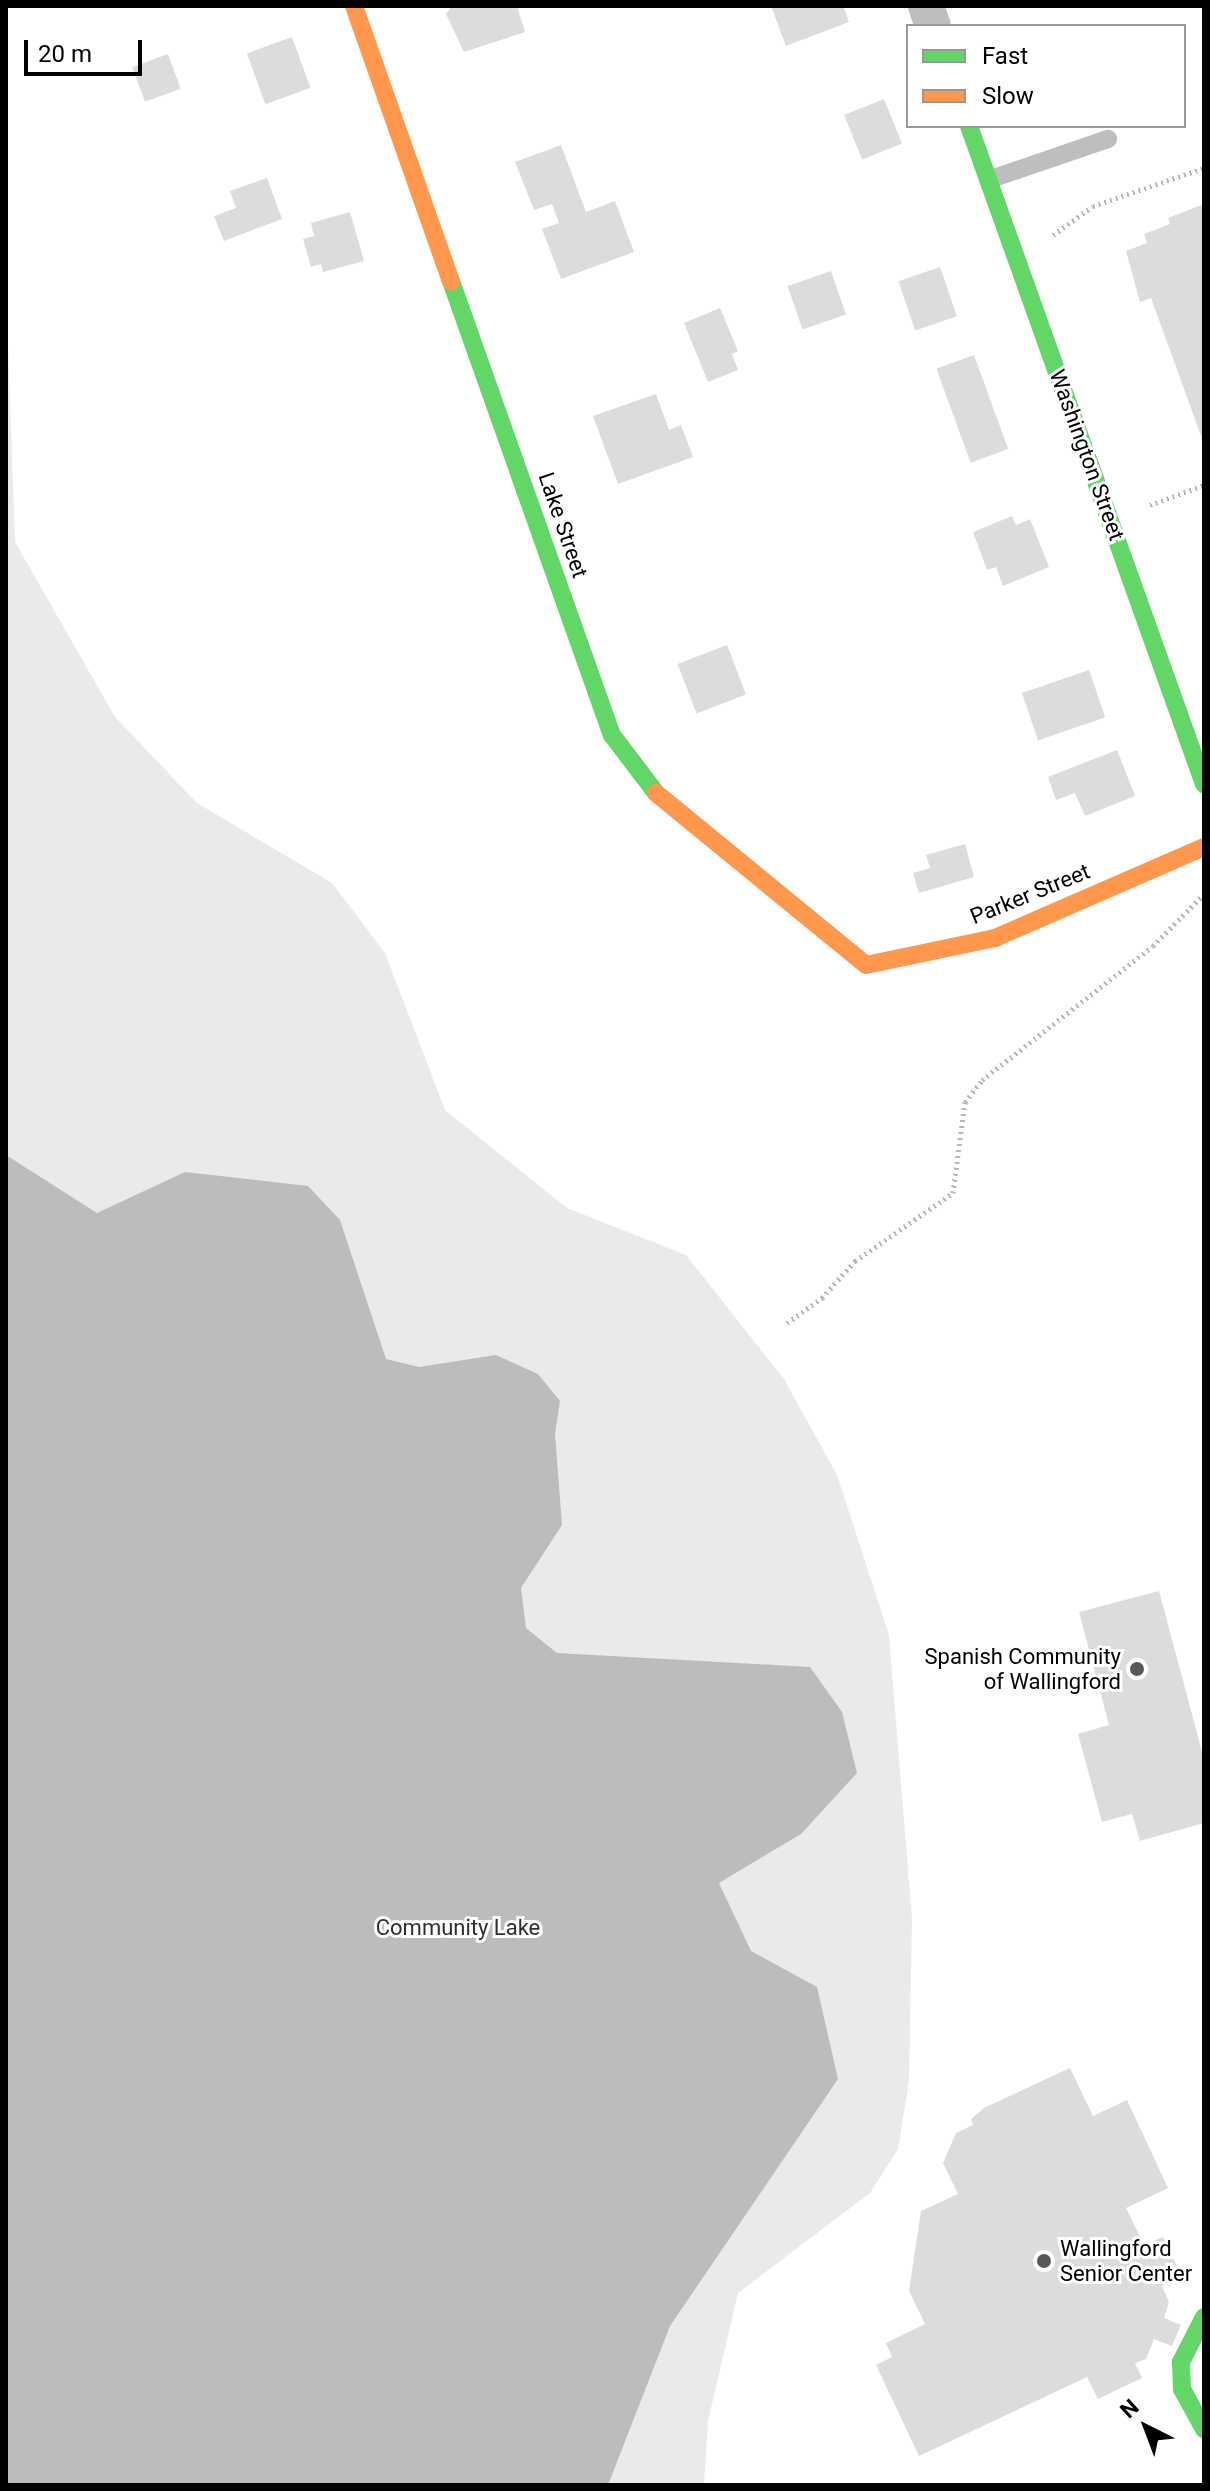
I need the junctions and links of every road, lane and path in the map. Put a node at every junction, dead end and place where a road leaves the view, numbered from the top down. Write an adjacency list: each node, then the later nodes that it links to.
1 (354, 6): 12 (street, Lake Street)
2 (970, 128): 5 (street, Washington Street)
3 (1108, 139): 5 (lane)
4 (1204, 168): 6 (path)
5 (988, 180): 9 (street, Washington Street)
6 (1051, 236)
7 (1204, 485): 8 (path)
8 (1150, 505)
9 (1204, 784)
10 (1204, 847): 12 (street, Parker Street)
11 (1204, 894): 13 (path)
12 (866, 965)
13 (787, 1323)
14 (1204, 2317): 15 (street)
15 (1204, 2429)

